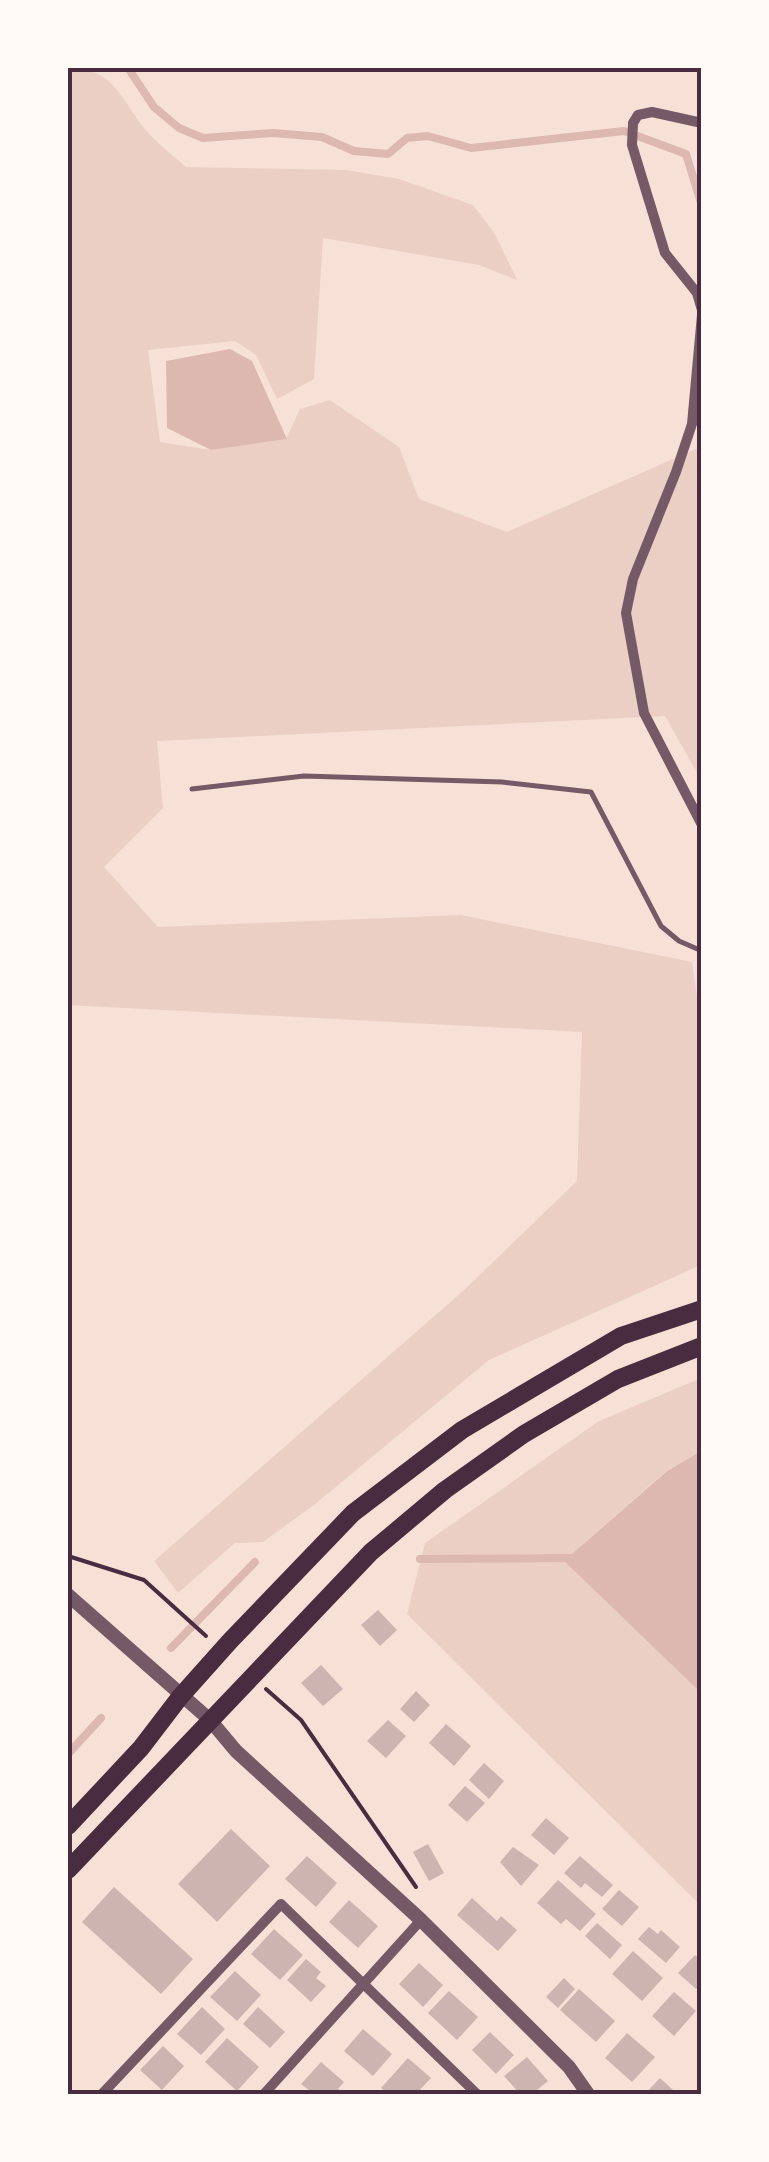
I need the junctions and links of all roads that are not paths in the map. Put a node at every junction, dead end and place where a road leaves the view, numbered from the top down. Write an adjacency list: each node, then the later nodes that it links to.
1 (702, 123): 2 (street)
2 (702, 312): 4 (street)
3 (192, 789): 5 (lane)
4 (702, 825)
5 (702, 951)
6 (702, 1309): 9 (main road)
7 (702, 1346): 10 (main road)
8 (68, 1595): 9 (street)
9 (180, 1697): 10 (street); 11 (main road)
10 (210, 1720): 12 (main road); 13 (street)
11 (68, 1826)
12 (68, 1870)
13 (421, 1920): 14 (street); 18 (street)
14 (362, 1984): 15 (street); 16 (street); 17 (street)
15 (102, 2094)
16 (264, 2094)
17 (476, 2094)
18 (588, 2094)

